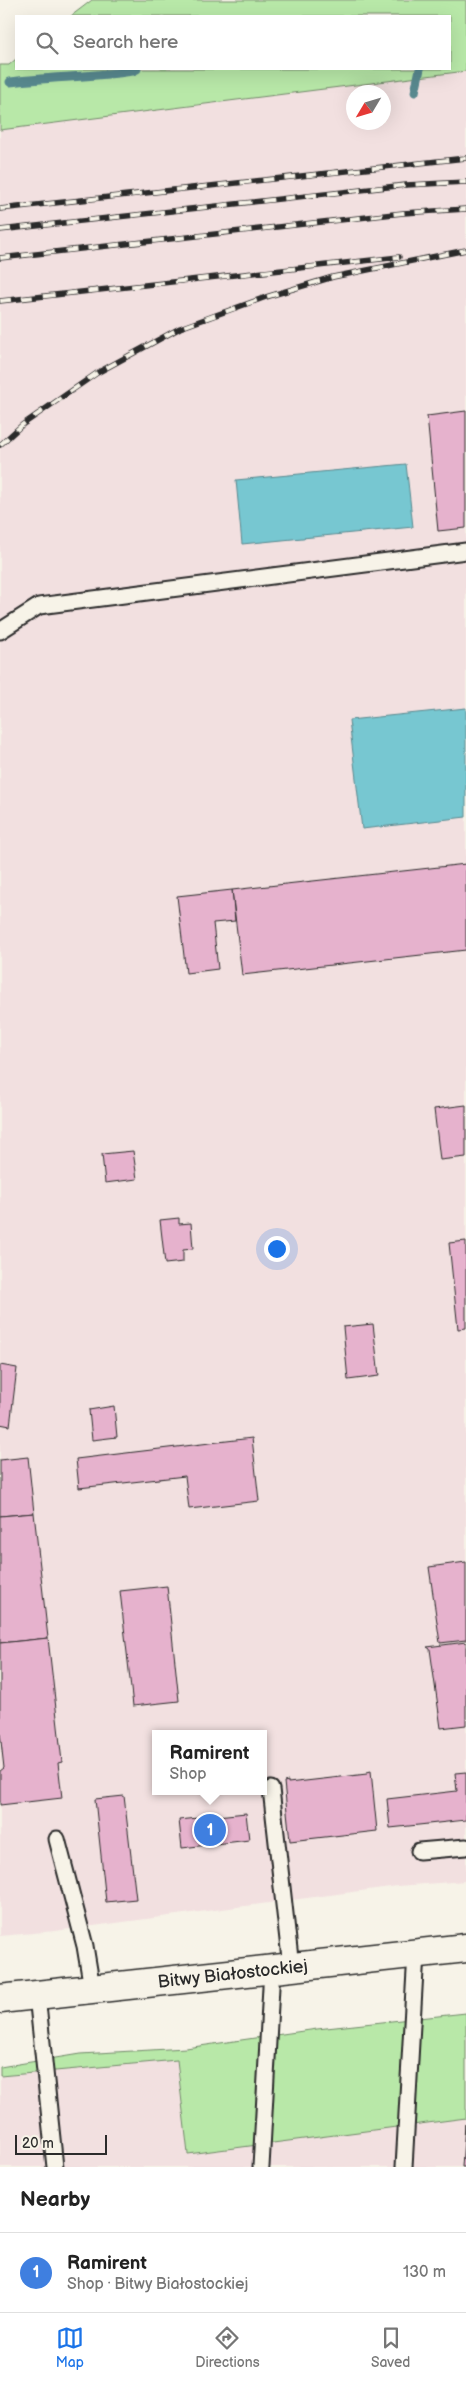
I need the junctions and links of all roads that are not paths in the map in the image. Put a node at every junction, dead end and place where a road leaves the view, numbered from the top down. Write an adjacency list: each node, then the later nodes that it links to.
1 (466, 551): 2 (lane)
2 (0, 630)
3 (271, 1789): 9 (lane)
4 (57, 1839): 10 (lane)
5 (466, 1847): 6 (lane)
6 (419, 1851)
7 (466, 1948): 8 (street, Bitwy Białostockiej)
8 (416, 1953): 9 (street, Bitwy Białostockiej); 15 (lane)
9 (281, 1968): 10 (street, Bitwy Białostockiej); 14 (lane)
10 (92, 1988): 11 (street, Bitwy Białostockiej)
11 (37, 1995): 12 (street, Bitwy Białostockiej); 13 (lane)
12 (0, 1999)
13 (55, 2167)
14 (261, 2167)
15 (404, 2167)

